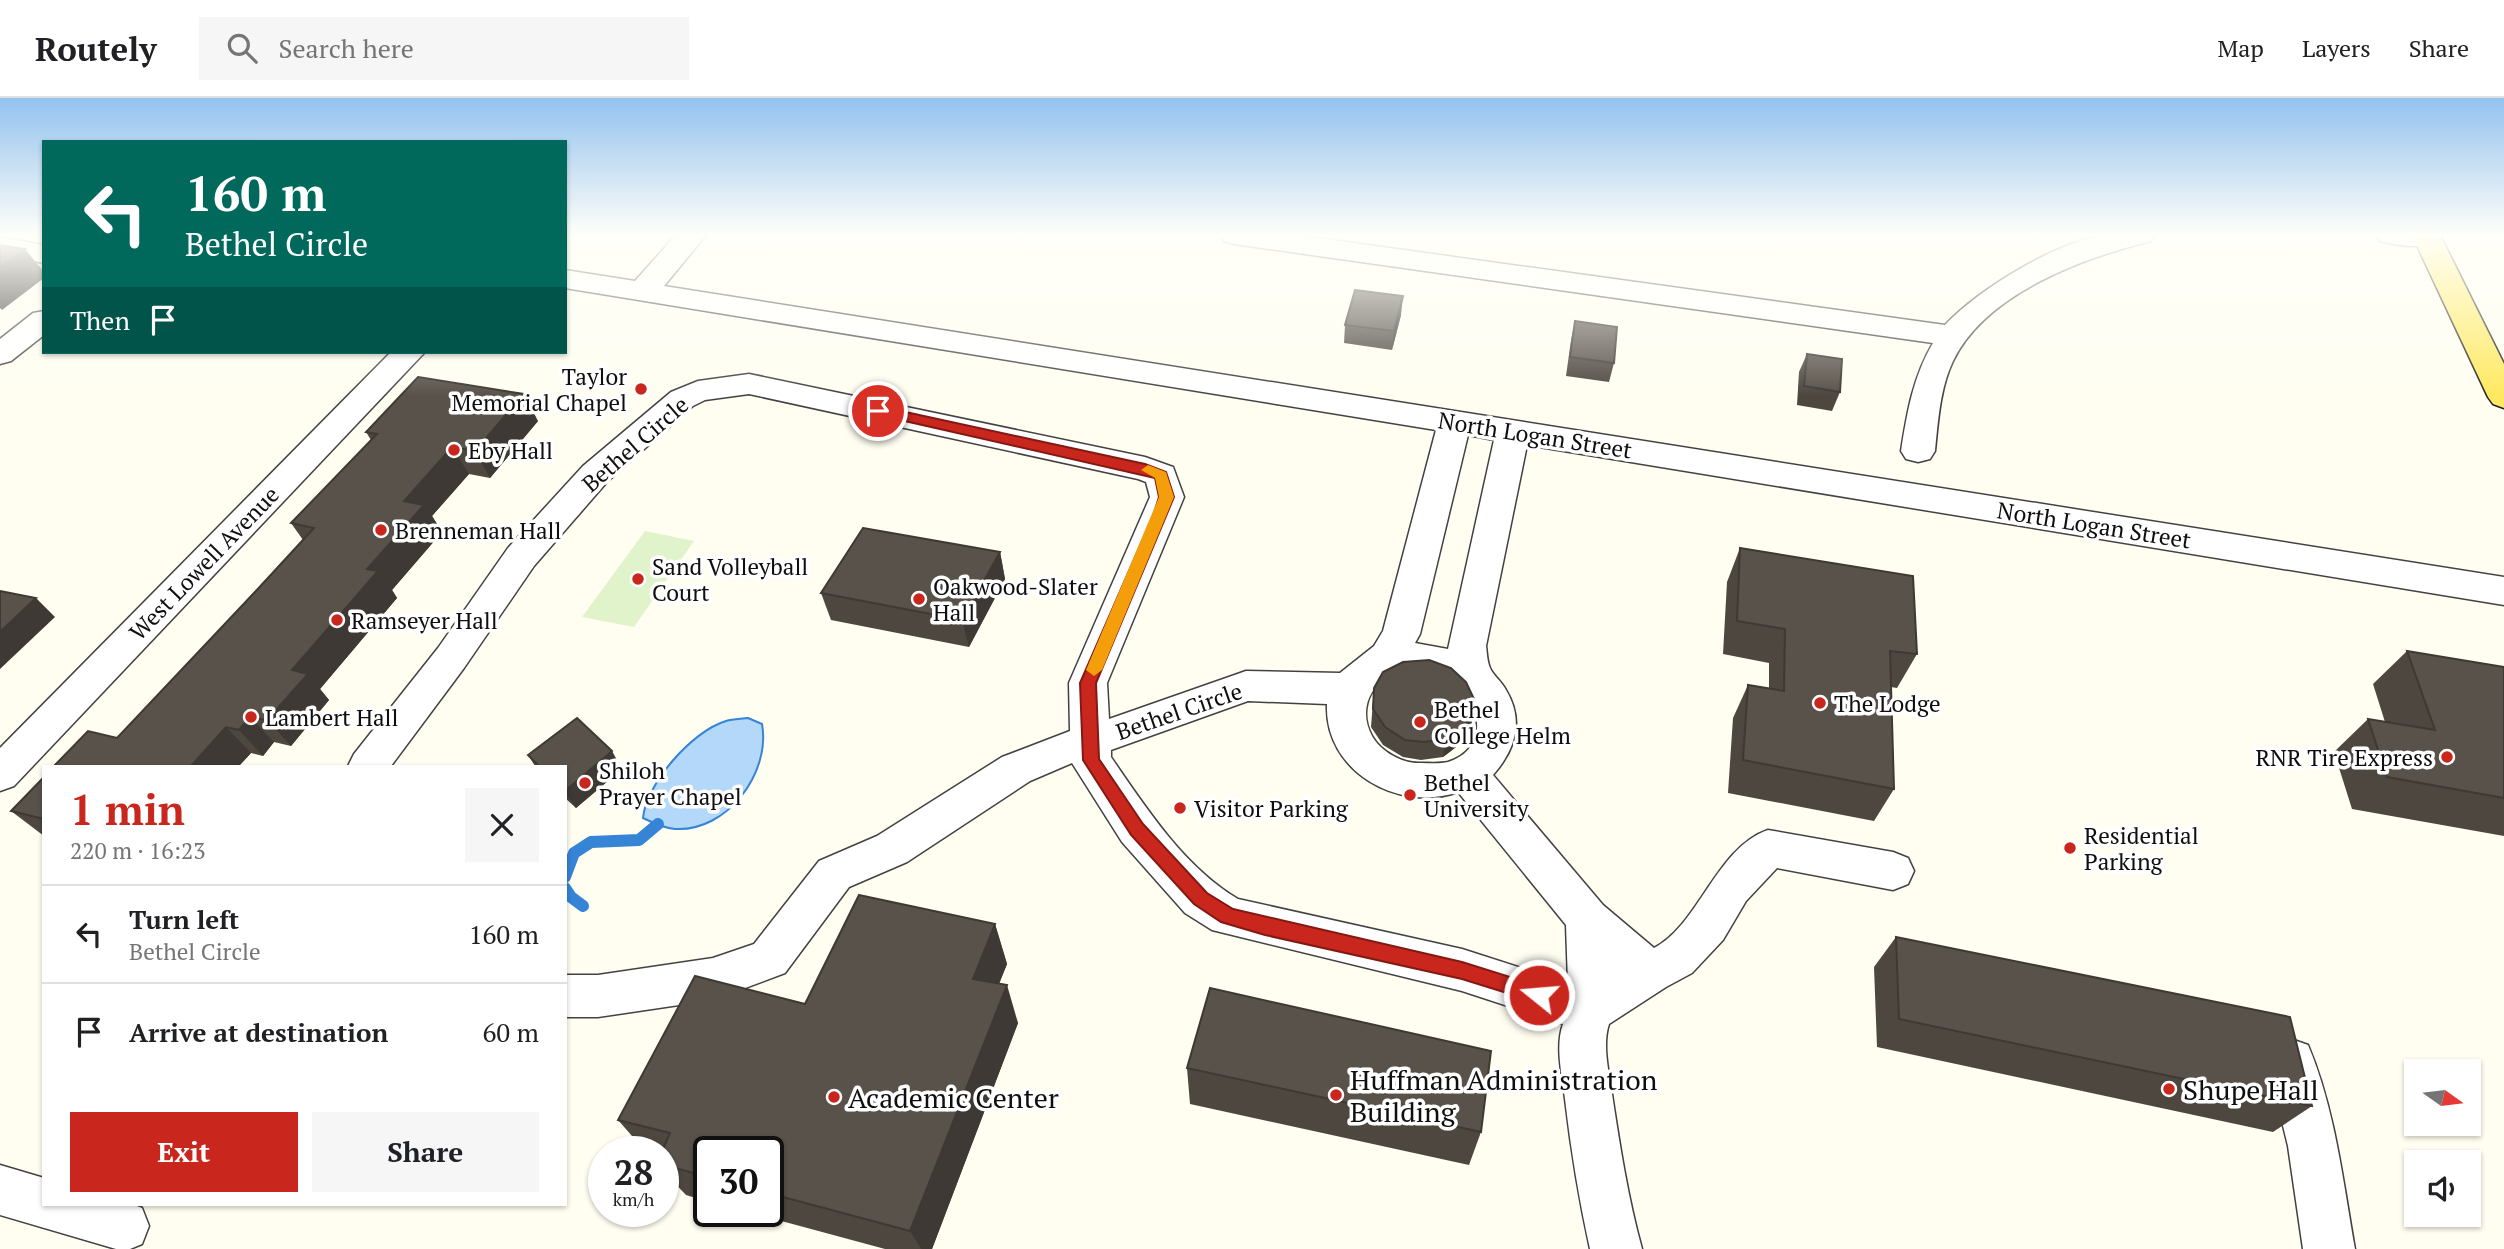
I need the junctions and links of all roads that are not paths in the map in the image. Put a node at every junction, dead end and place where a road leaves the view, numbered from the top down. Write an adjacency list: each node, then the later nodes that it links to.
1 (628, 289): 6 (street, North Logan Street)
2 (645, 289): 6 (street)
3 (1613, 289): 8 (street)
4 (2009, 289): 8 (street)
5 (2452, 289): 11 (main road)
6 (643, 291): 12 (street, North Logan Street)
7 (42, 322): 9 (street)
8 (1953, 337): 14 (street)
9 (0, 354)
10 (407, 354): 21 (street, West Lowell Avenue)
11 (2504, 397)
12 (1455, 422): 13 (street, North Logan Street); 17 (street)
13 (1513, 431): 15 (street, North Logan Street); 16 (street)
14 (1918, 451)
15 (2504, 590)
16 (1472, 676): 17 (street, Bethel Circle); 20 (street, Bethel Circle)
17 (1363, 678): 18 (street, Bethel Circle); 20 (street)
18 (1091, 741): 19 (street, Bethel Circle); 25 (street, Bethel Circle); 26 (street, Bethel Circle)
19 (369, 765)
20 (1466, 772): 23 (street)
21 (0, 774)
22 (1893, 871): 24 (street)
23 (1587, 919): 24 (street); 26 (street)
24 (1650, 972): 26 (street)
25 (567, 996)
26 (1590, 1011): 32 (street)
27 (2281, 1021): 33 (street)
28 (0, 1190): 29 (street)
29 (42, 1202)
30 (56, 1206): 31 (street)
31 (122, 1226)
32 (1616, 1249)
33 (2329, 1249)

